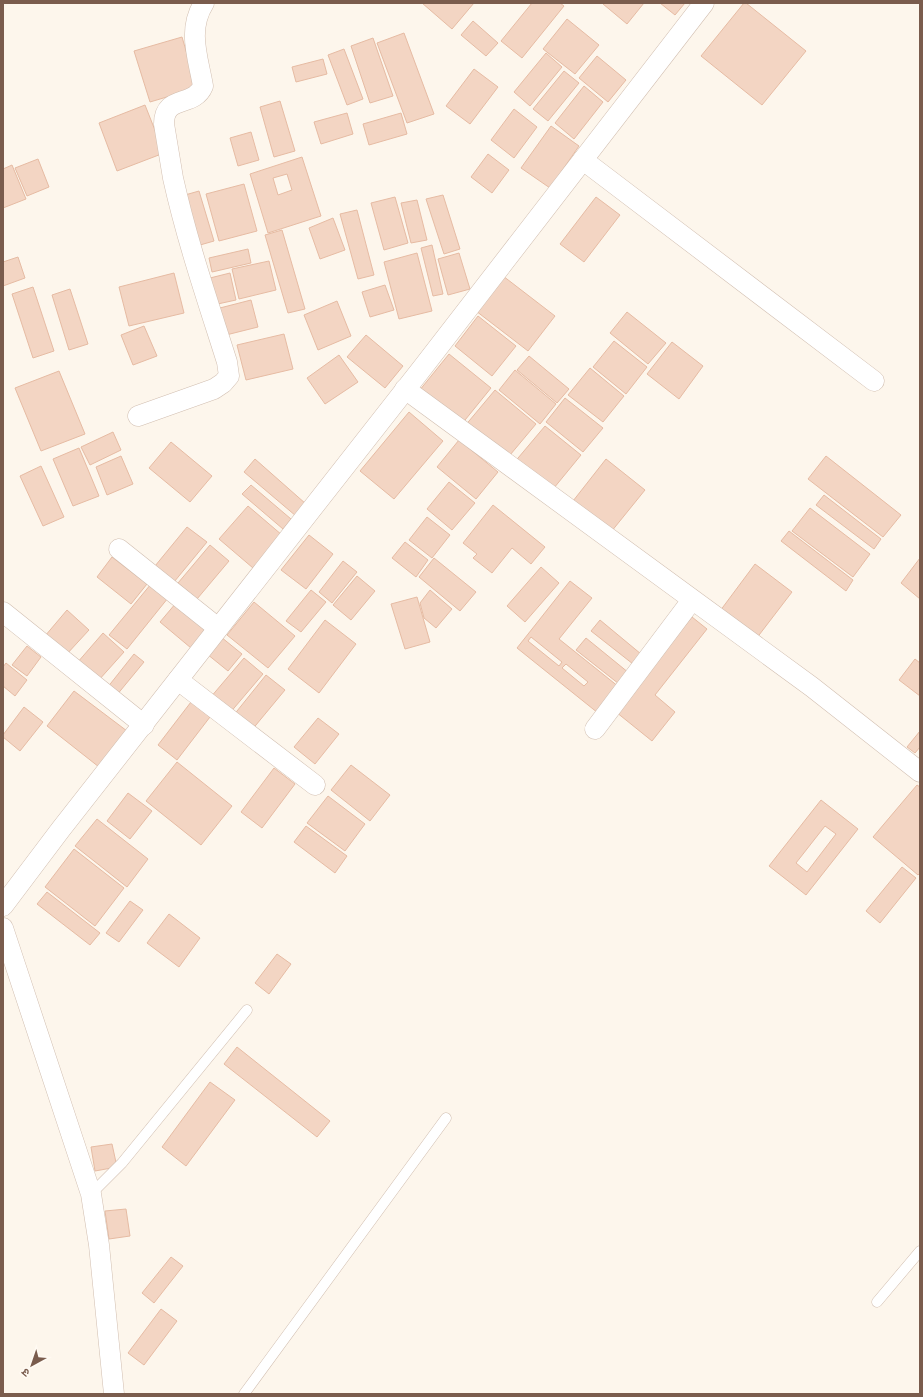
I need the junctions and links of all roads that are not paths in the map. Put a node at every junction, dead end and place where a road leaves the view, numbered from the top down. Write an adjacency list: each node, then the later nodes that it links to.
1 (204, 3): 6 (street)
2 (704, 3): 3 (street)
3 (583, 160): 4 (street); 5 (street)
4 (874, 381)
5 (405, 389): 8 (street); 10 (street)
6 (138, 416)
7 (119, 548): 10 (street)
8 (692, 600): 13 (street); 14 (street)
9 (3, 612): 12 (street)
10 (218, 628): 11 (street)
11 (178, 680): 12 (street); 15 (street)
12 (144, 725): 16 (street)
13 (595, 729)
14 (918, 766)
15 (315, 785)
16 (3, 906)
17 (3, 928): 20 (street)
18 (247, 1010): 20 (lane)
19 (446, 1118): 24 (lane)
20 (91, 1194): 23 (street)
21 (920, 1251): 22 (lane)
22 (877, 1302)
23 (114, 1394)
24 (244, 1394)

